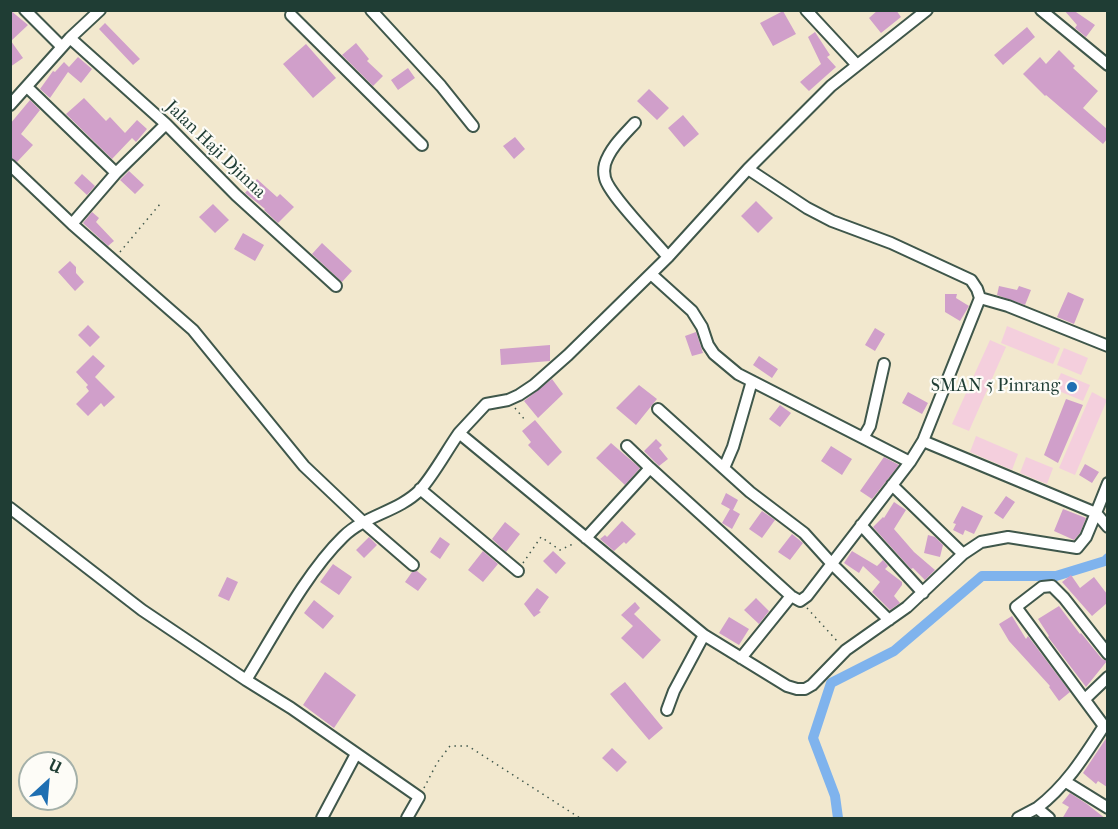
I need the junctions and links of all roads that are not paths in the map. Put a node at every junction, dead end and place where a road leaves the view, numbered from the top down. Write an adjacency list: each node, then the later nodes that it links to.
1 (25, 10): 9 (street)
2 (100, 10): 8 (street)
3 (371, 10): 16 (street)
4 (806, 10): 10 (street)
5 (927, 10): 10 (street)
6 (1041, 10): 11 (street)
7 (291, 12): 17 (street)
8 (70, 38): 9 (street); 15 (street, Jalan Haji Djinna)
9 (62, 47): 12 (street)
10 (857, 64): 19 (street)
11 (1107, 65)
12 (27, 87): 13 (street); 20 (street)
13 (10, 105)
14 (635, 123): 22 (street)
15 (166, 124): 20 (street); 24 (street, Jalan Haji Djinna)
16 (473, 126)
17 (422, 145)
18 (10, 165): 21 (street)
19 (748, 169): 22 (street); 25 (street)
20 (116, 173): 21 (street)
21 (72, 224): 42 (street)
22 (668, 257): 23 (street)
23 (651, 274): 28 (street); 30 (street)
24 (336, 286)
25 (980, 298): 26 (street); 32 (street)
26 (1107, 346)
27 (885, 364): 31 (street)
28 (752, 381): 31 (street); 36 (street)
29 (657, 409): 36 (street)
30 (459, 433): 39 (street); 45 (street)
31 (863, 438): 34 (street)
32 (923, 441): 34 (street); 41 (street)
33 (627, 446): 35 (street)
34 (910, 462): 38 (street)
35 (650, 468): 45 (street); 51 (street)
36 (724, 468): 47 (street)
37 (1107, 483): 41 (street)
38 (892, 485): 43 (street); 46 (street)
39 (420, 489): 42 (street); 49 (street)
40 (10, 508): 57 (street)
41 (1096, 513): 44 (street); 46 (street)
42 (362, 521): 48 (street); 57 (street)
43 (861, 525): 47 (street); 50 (street)
44 (1107, 527)
45 (586, 538): 53 (street)
46 (963, 554): 50 (street)
47 (832, 564): 51 (street); 52 (street)
48 (413, 565)
49 (518, 571)
50 (923, 593): 52 (street)
51 (796, 598): 55 (street)
52 (889, 620): 55 (street)
53 (704, 634): 55 (street); 59 (street)
54 (1107, 654): 58 (street)
55 (741, 658)
56 (1107, 677): 58 (street)
57 (246, 680): 61 (street)
58 (1085, 699): 60 (street)
59 (667, 710)
60 (1106, 723): 62 (street)
61 (356, 754): 65 (street); 66 (street)
62 (1066, 782): 63 (street); 64 (street)
63 (1107, 806)
64 (1037, 808): 67 (street); 68 (street)
65 (322, 819)
66 (407, 819)
67 (1018, 819)
68 (1049, 819)

